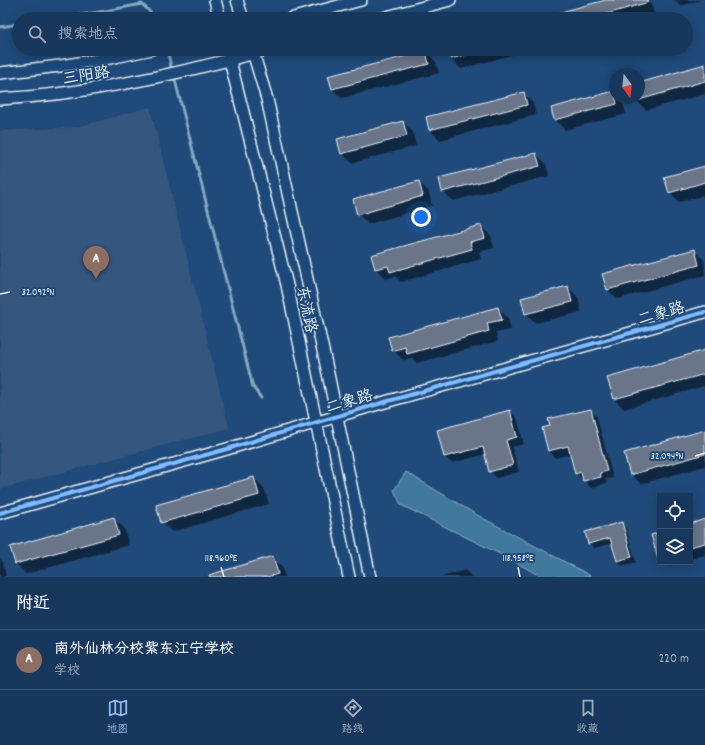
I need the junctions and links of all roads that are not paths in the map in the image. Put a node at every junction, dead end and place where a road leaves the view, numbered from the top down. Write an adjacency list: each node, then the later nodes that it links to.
1 (215, 0): 5 (main road)
2 (237, 0): 6 (main road)
3 (361, 0): 7 (main road)
4 (450, 0): 8 (main road)
5 (218, 12)
6 (241, 12)
7 (316, 12)
8 (405, 12)
9 (115, 56): 14 (main road, 三阳路)
10 (229, 56): 13 (main road, 东流路)
11 (240, 56): 13 (main road, 三阳路)
12 (254, 56): 17 (main road, 东流路)
13 (230, 60): 15 (main road, 三阳路); 18 (main road, 东流路)
14 (0, 73)
15 (0, 99)
16 (705, 312): 17 (main road, 二象路)
17 (337, 416): 18 (main road, 二象路); 21 (main road, 东流路)
18 (316, 423): 19 (main road, 二象路); 20 (main road, 东流路)
19 (0, 513)
20 (349, 577)
21 (370, 577)

